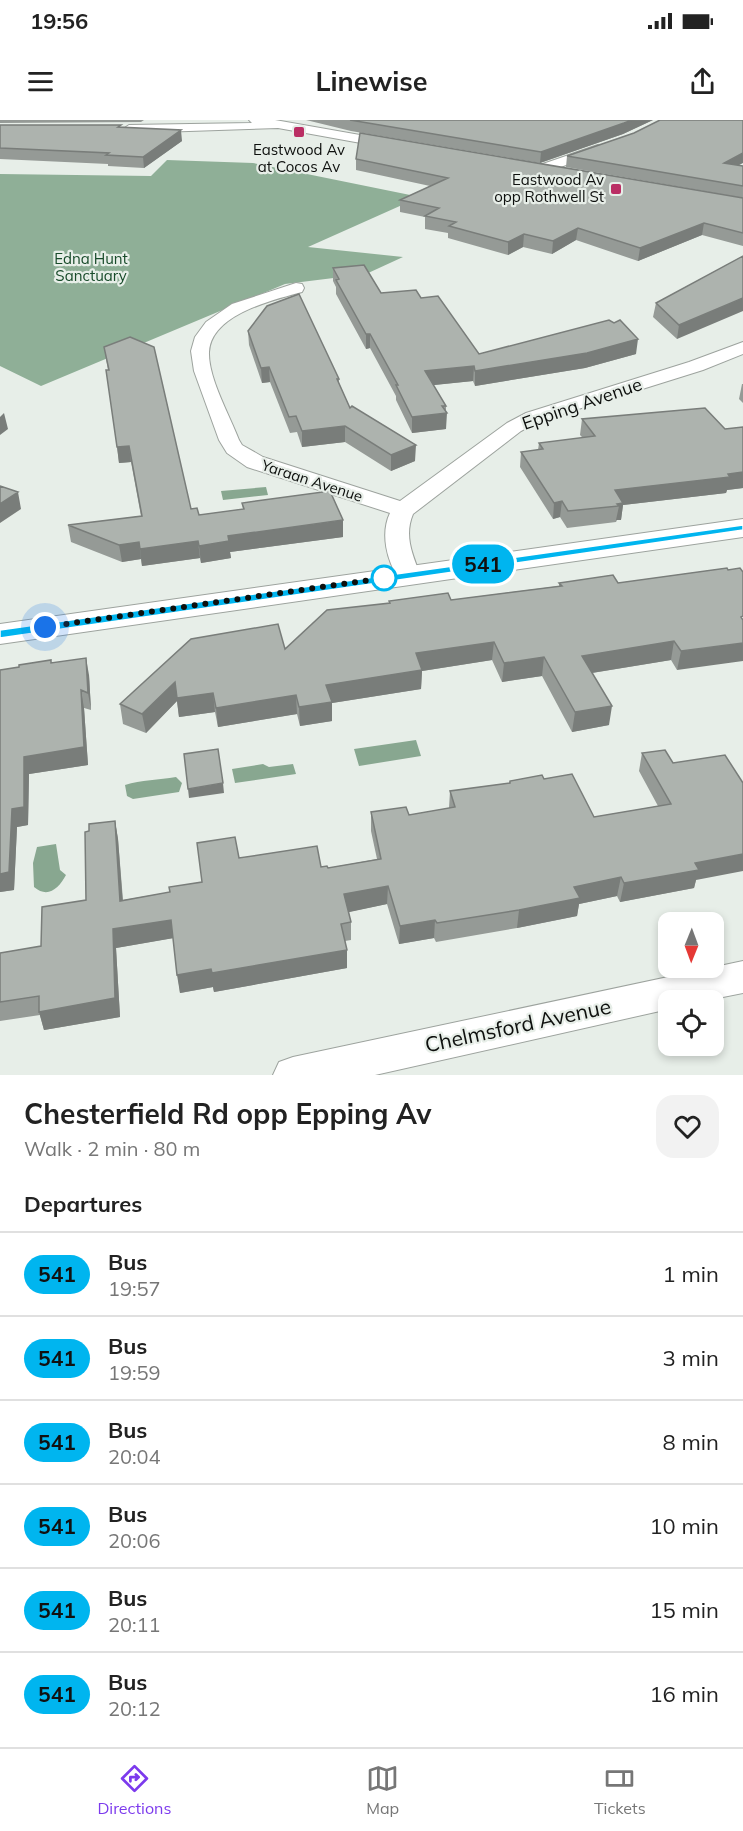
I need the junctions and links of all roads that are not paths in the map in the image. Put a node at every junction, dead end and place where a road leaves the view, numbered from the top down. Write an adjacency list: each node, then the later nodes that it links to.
1 (210, 120): 5 (street)
2 (255, 120): 3 (street)
3 (285, 126): 5 (street); 7 (street)
4 (120, 129): 5 (street)
5 (144, 129)
6 (605, 147): 8 (street)
7 (409, 148)
8 (570, 176)
9 (296, 288): 11 (street, Yaraan Avenue)
10 (743, 347): 11 (street, Epping Avenue)
11 (403, 510): 13 (street)
12 (743, 528): 13 (street)
13 (408, 574): 14 (street)
14 (0, 634)
15 (743, 977): 16 (street, Chelmsford Avenue)
16 (293, 1075)

